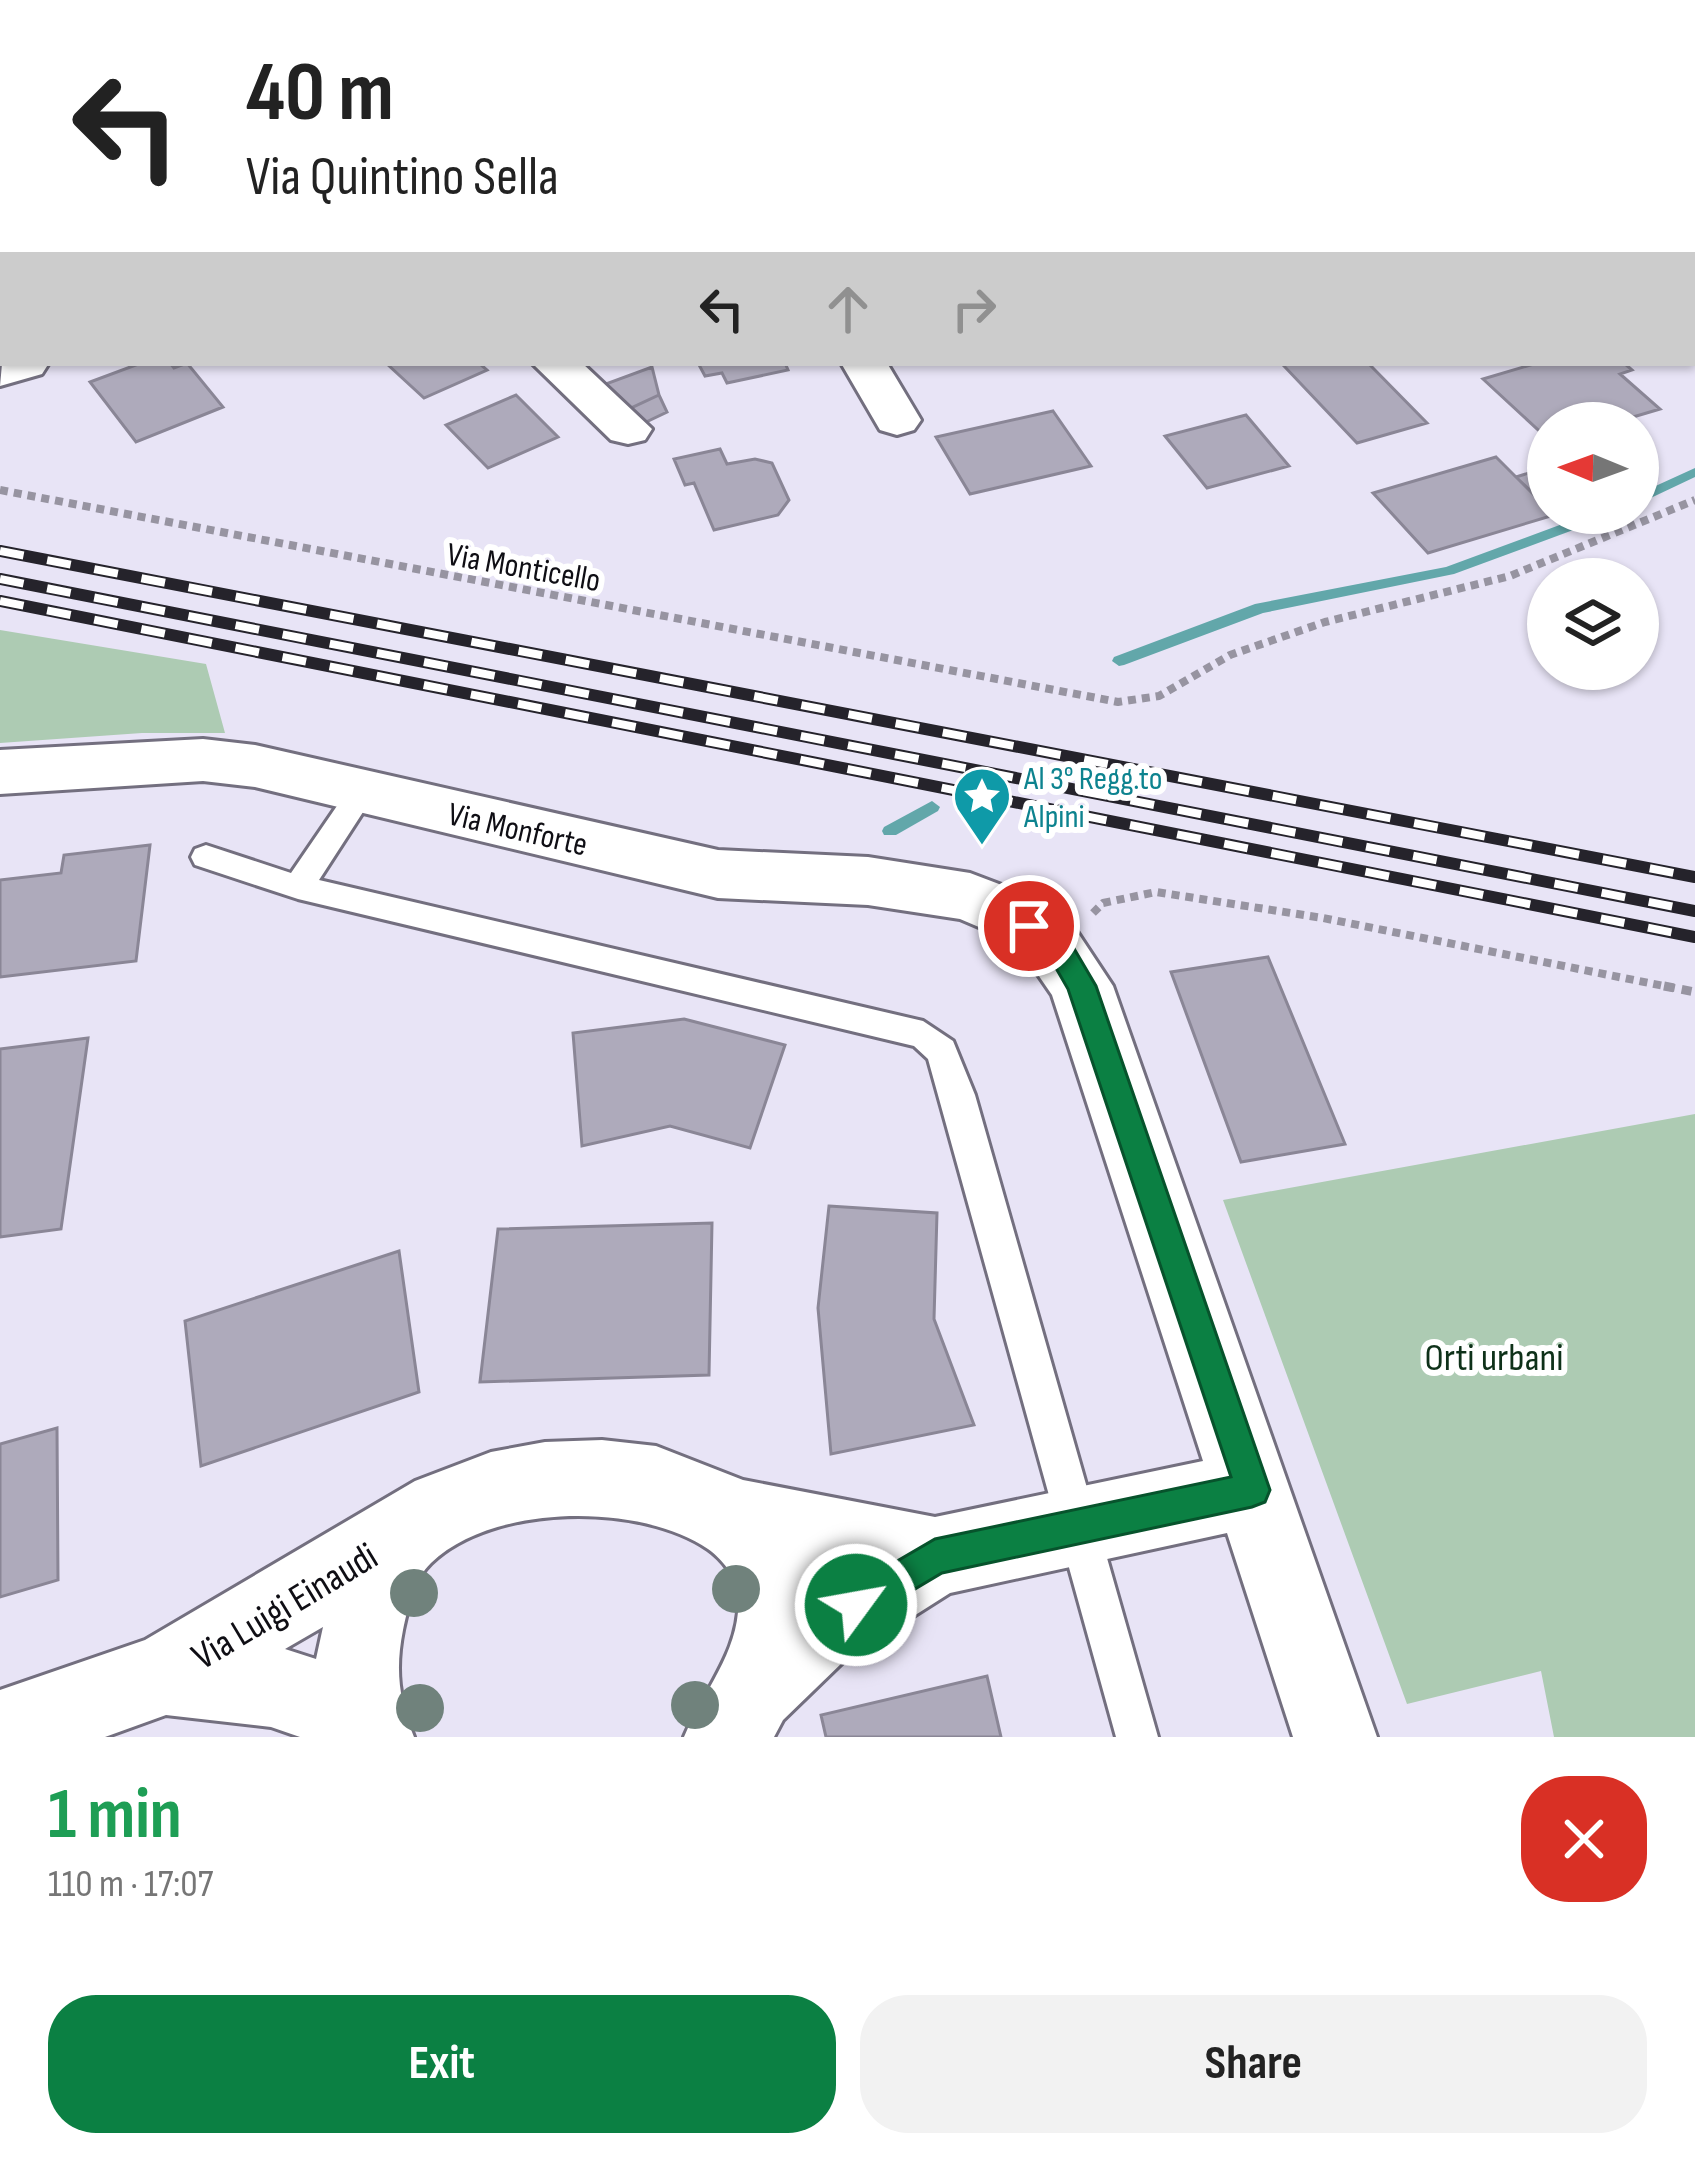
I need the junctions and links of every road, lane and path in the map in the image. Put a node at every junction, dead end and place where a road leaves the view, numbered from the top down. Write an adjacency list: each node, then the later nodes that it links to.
1 (558, 366): 4 (street)
2 (866, 366): 3 (street)
3 (896, 420)
4 (628, 429)
5 (0, 490): 6 (path, Via Monticello)
6 (1695, 500)
7 (0, 772): 8 (street, Via Monforte)
8 (362, 792): 10 (lane); 11 (street, Via Monforte)
9 (206, 857): 10 (lane)
10 (298, 887): 15 (lane)
11 (1044, 937): 12 (path); 13 (street)
12 (1695, 992)
13 (1252, 1490): 15 (street); 23 (street)
14 (737, 1519): 16 (street, Via Luigi Einaudi); 17 (street); 19 (street)
15 (1075, 1527): 17 (street); 22 (lane)
16 (402, 1535): 18 (street, Via Luigi Einaudi); 20 (street)
17 (935, 1557): 19 (street)
18 (166, 1675): 20 (street, Via Luigi Einaudi); 21 (street, Via Luigi Einaudi)
19 (738, 1719)
20 (365, 1725)
21 (0, 1732)
22 (1137, 1737)
23 (1335, 1737)

